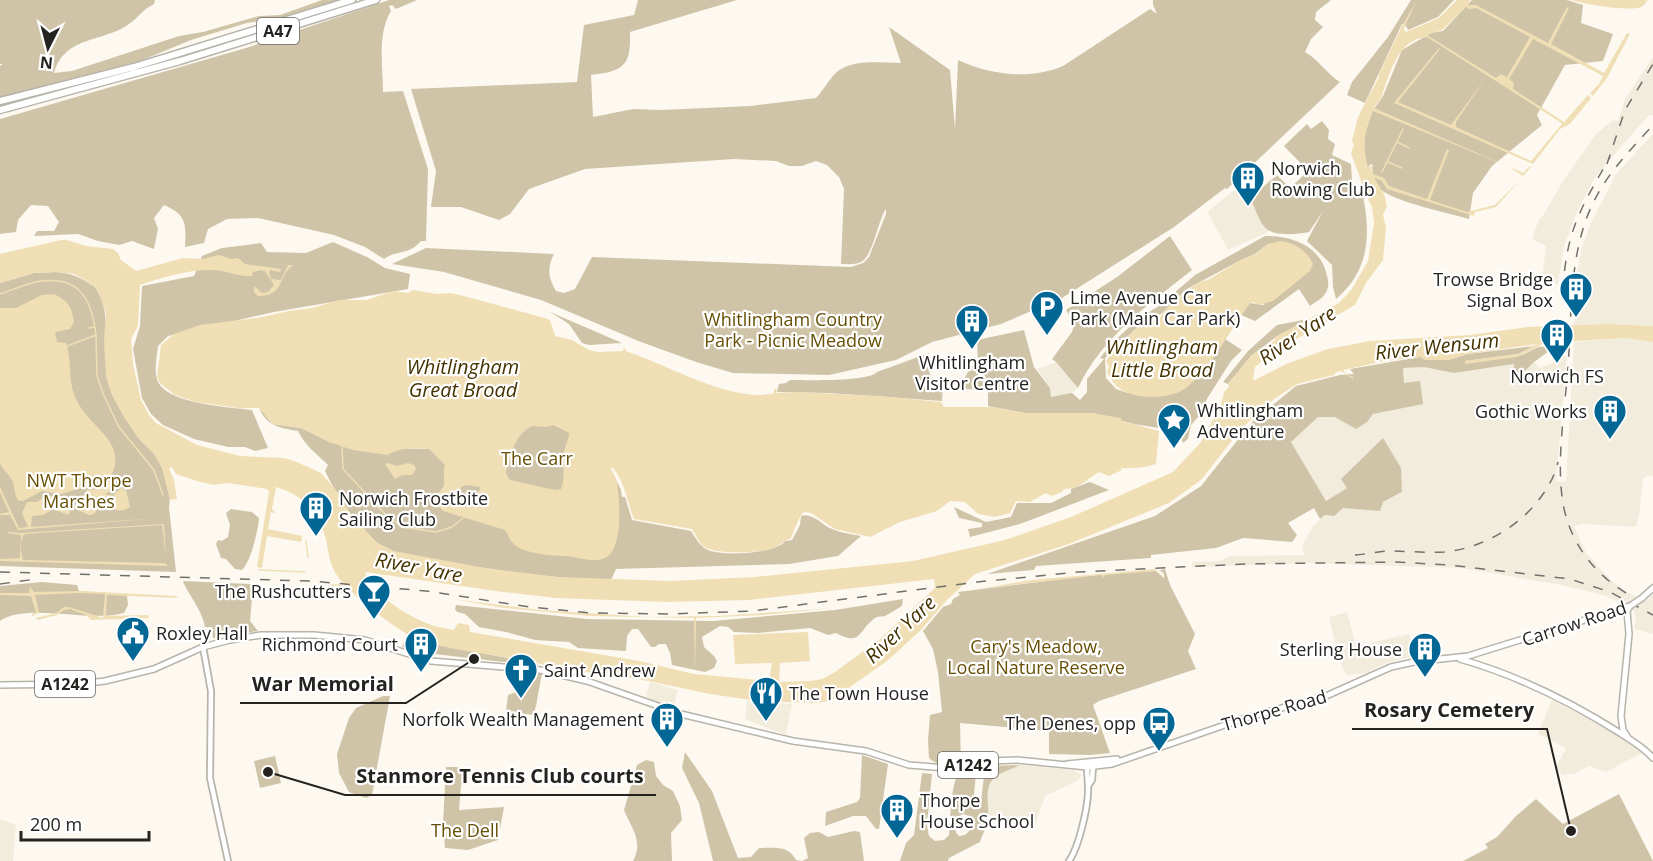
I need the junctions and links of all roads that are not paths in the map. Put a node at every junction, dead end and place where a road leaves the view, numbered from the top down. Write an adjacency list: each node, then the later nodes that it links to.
1 (352, 0): 3 (highway, A47)
2 (376, 0): 4 (highway, A47)
3 (0, 101)
4 (0, 110)
5 (1653, 588): 6 (main road, Carrow Road / A1242, bridge)
6 (1626, 608): 7 (main road, Carrow Road / A1242); 8 (main road)
7 (1613, 612): 8 (main road); 10 (main road, Carrow Road / A1242)
8 (1628, 620): 15 (main road)
9 (203, 647): 14 (main road, A1242); 19 (main road, A1242); 20 (street)
10 (1492, 650): 11 (main road, Thorpe Road / A1242); 13 (main road)
11 (1468, 656): 12 (main road, Thorpe Road / A1242); 13 (main road, Thorpe Road)
12 (1458, 659): 13 (main road, Thorpe Road / A1242); 19 (main road, Thorpe Road / A1242)
13 (1487, 667): 16 (main road, Thorpe Road / A1242)
14 (0, 685)
15 (1621, 716): 16 (main road); 17 (main road)
16 (1609, 726): 17 (main road, Thorpe Road / A1242)
17 (1629, 738): 18 (main road, Thorpe Road / A1242)
18 (1653, 758)
19 (1090, 764): 21 (street)
20 (228, 861)
21 (1070, 861)

